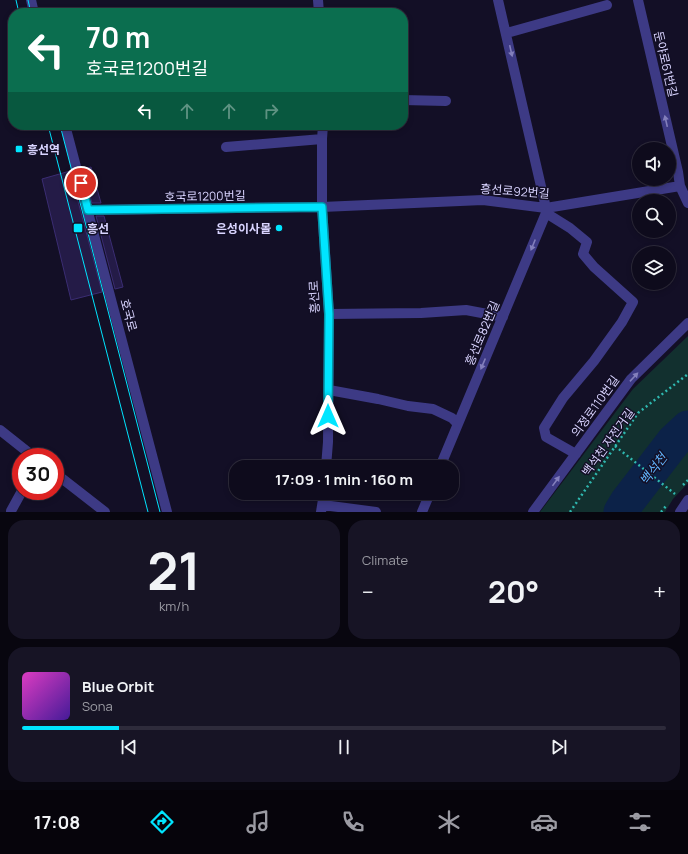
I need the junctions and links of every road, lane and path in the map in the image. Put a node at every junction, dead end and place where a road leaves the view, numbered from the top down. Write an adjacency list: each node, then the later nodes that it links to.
1 (498, 0): 4 (street)
2 (638, 0): 11 (street, 둔야로61번길, one-way to 2)
3 (607, 5): 4 (street)
4 (507, 33): 15 (street, one-way to 15)
5 (408, 100): 6 (street)
6 (446, 101)
7 (66, 130): 14 (street, 호국로)
8 (323, 130): 9 (street, 흥선로)
9 (322, 139): 10 (street); 13 (street, 흥선로)
10 (226, 147)
11 (680, 186): 12 (street, 둔야로61번길); 15 (street, 흥선로92번길)
12 (688, 203)
13 (322, 207): 14 (street, 호국로1200번길); 15 (street, 흥선로92번길); 16 (street, 흥선로)
14 (88, 210): 36 (street, 호국로)
15 (546, 211): 17 (street, 흥선로82번길, one-way to 17); 25 (street)
16 (329, 314): 17 (street); 20 (street, 흥선로)
17 (503, 317): 21 (street, 흥선로82번길, one-way to 21)
18 (688, 323): 25 (street, 의정로110번길, one-way to 18)
19 (688, 374): 23 (path, 백석천 자전거길)
20 (328, 390): 21 (street); 26 (street, 흥선로)
21 (457, 423): 27 (street, 흥선로82번길)
22 (0, 430): 24 (street)
23 (615, 446): 29 (path); 40 (path, 백석천 자전거길)
24 (23, 448)
25 (576, 454): 39 (street, 의정로110번길, one-way to 25)
26 (327, 460)
27 (443, 460)
28 (64, 480): 35 (street)
29 (676, 494)
30 (17, 500): 34 (street)
31 (427, 500): 38 (street)
32 (688, 500): 41 (street)
33 (322, 509): 37 (street)
34 (11, 511)
35 (105, 512)
36 (167, 512)
37 (376, 512)
38 (422, 512)
39 (532, 512)
40 (570, 512)
41 (680, 512)

